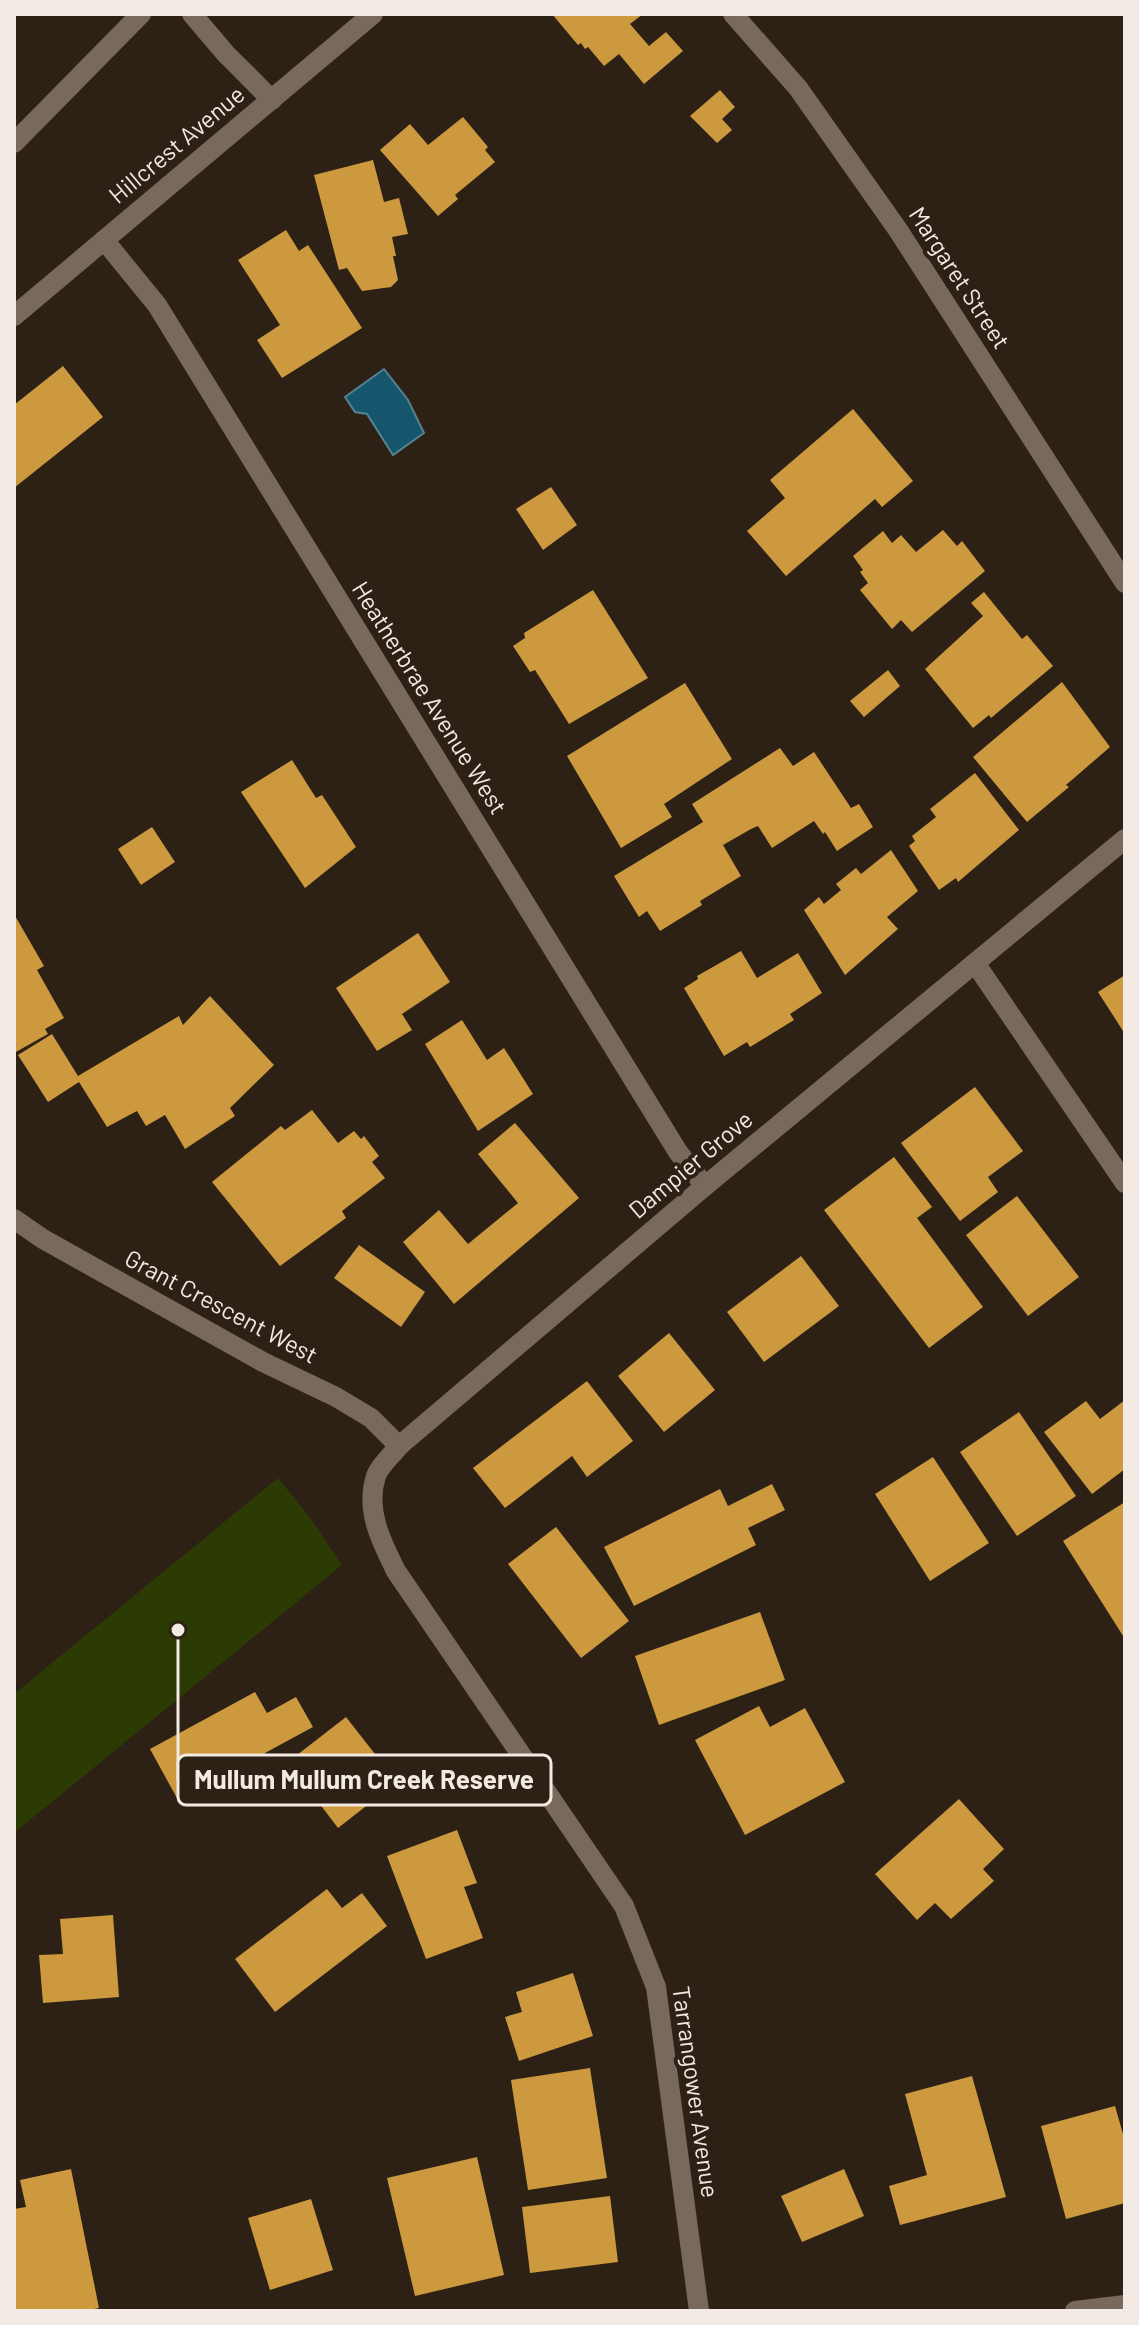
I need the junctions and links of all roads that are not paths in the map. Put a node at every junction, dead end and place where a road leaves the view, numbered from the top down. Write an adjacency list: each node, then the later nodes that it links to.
1 (141, 14): 6 (street)
2 (192, 14): 5 (street)
3 (373, 14): 5 (street, Hillcrest Avenue)
4 (733, 14): 9 (street, Margaret Street)
5 (272, 100): 7 (street, Hillcrest Avenue)
6 (14, 143)
7 (104, 240): 8 (street, Hillcrest Avenue); 13 (street, Heatherbrae Avenue West)
8 (14, 316)
9 (1125, 583)
10 (1125, 839): 11 (street, Dampier Grove)
11 (975, 963): 12 (street); 13 (street, Dampier Grove)
12 (1125, 1183)
13 (705, 1186): 15 (street, Dampier Grove)
14 (14, 1219): 15 (street, Grant Crescent West)
15 (399, 1446): 16 (street, Dampier Grove)
16 (396, 1571): 18 (street, Tarrangower Avenue)
17 (1125, 2305): 19 (street)
18 (699, 2311)
19 (1075, 2311)

